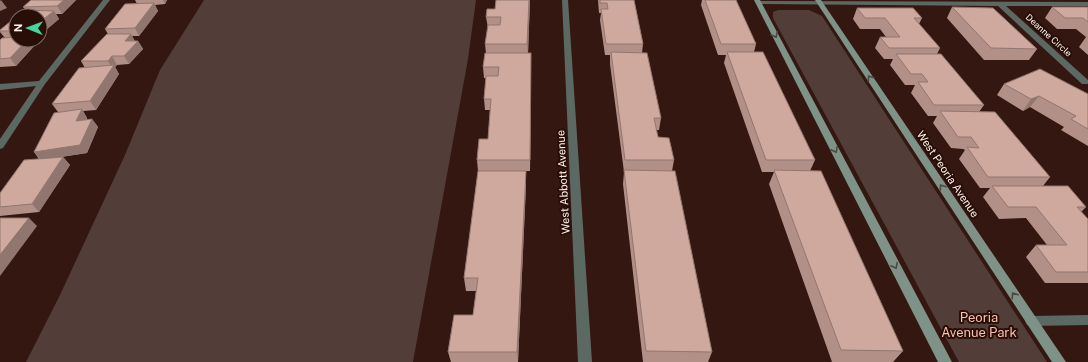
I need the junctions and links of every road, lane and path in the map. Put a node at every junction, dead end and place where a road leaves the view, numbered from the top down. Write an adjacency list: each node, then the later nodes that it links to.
1 (106, 0): 7 (street)
2 (565, 0): 13 (street, West Abbott Avenue)
3 (758, 1): 4 (street); 14 (street, one-way to 14)
4 (819, 2): 5 (street); 11 (street, West Peoria Avenue, one-way to 4)
5 (999, 3): 6 (street); 8 (street, Deanne Circle)
6 (1088, 4)
7 (42, 82): 9 (street); 10 (street)
8 (1085, 82)
9 (0, 87)
10 (0, 146)
11 (1031, 320): 12 (street); 15 (street, West Peoria Avenue)
12 (1088, 320)
13 (585, 362)
14 (945, 362)
15 (1059, 362)

